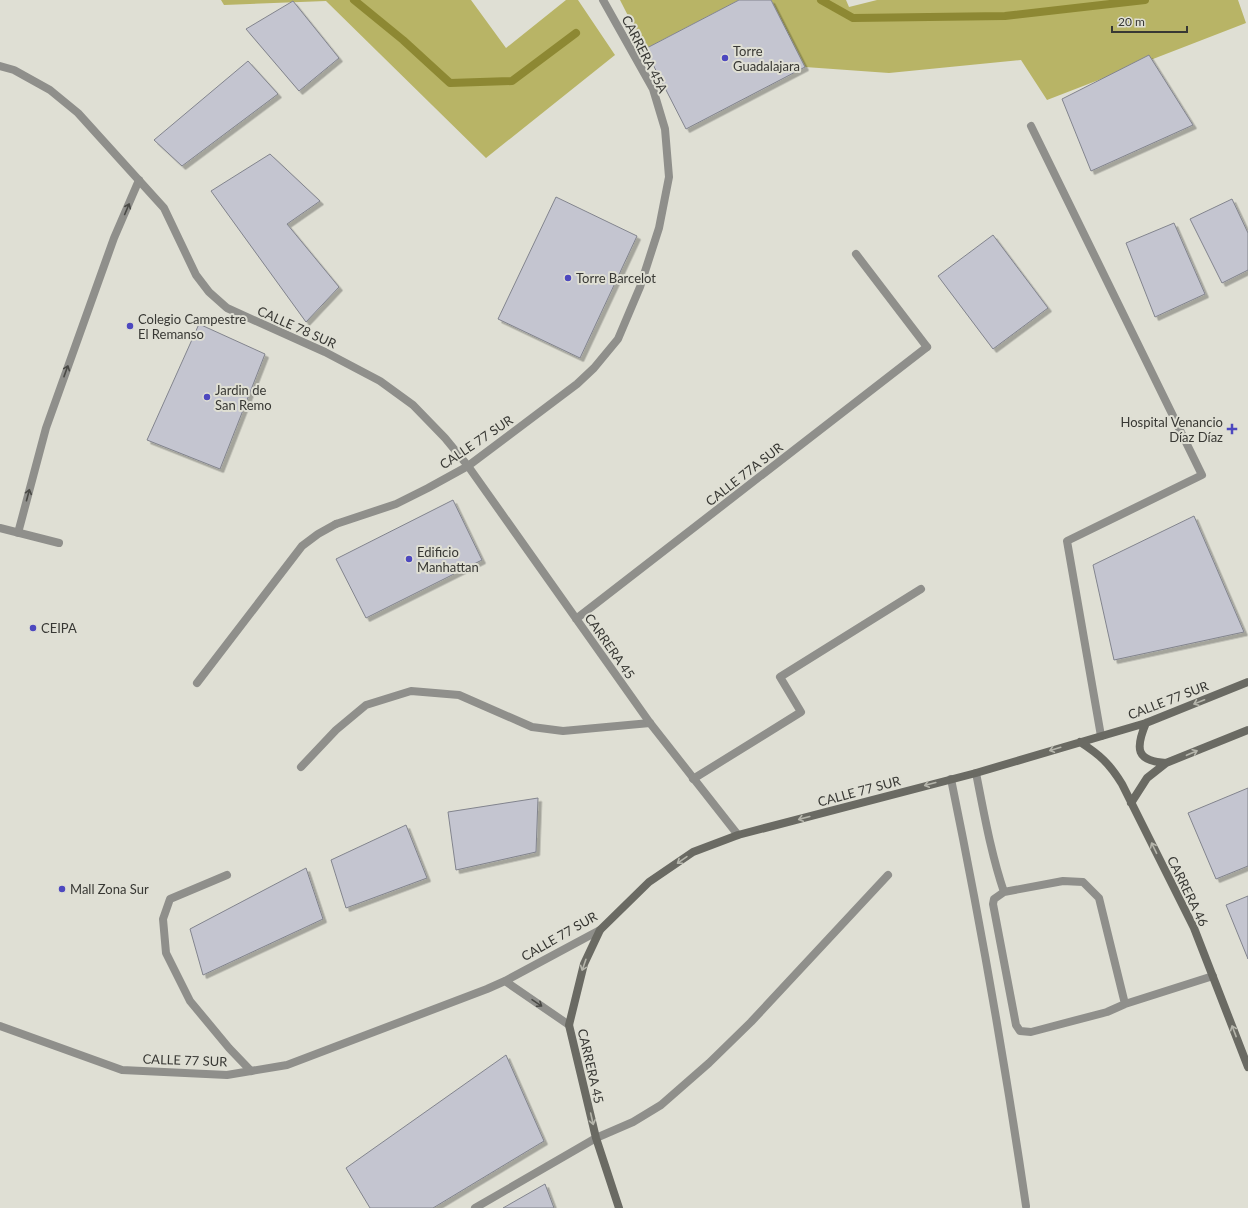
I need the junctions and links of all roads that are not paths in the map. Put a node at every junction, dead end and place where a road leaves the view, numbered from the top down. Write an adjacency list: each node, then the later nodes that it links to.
1 (603, 0): 6 (street, CARRERA 45A)
2 (0, 66): 4 (street, CALLE 78 SUR)
3 (1030, 126): 18 (street)
4 (139, 180): 7 (street, CALLE 78 SUR); 9 (street, one-way to 4)
5 (856, 254): 12 (street, CALLE 77A SUR)
6 (594, 368): 7 (street, CALLE 77 SUR)
7 (468, 466): 12 (street, CARRERA 45); 14 (street, CALLE 77 SUR)
8 (0, 528): 9 (street)
9 (18, 533): 10 (street)
10 (59, 543)
11 (921, 589): 23 (street)
12 (576, 619): 15 (street, CARRERA 45)
13 (1248, 682): 16 (street, CALLE 77 SUR, one-way to 16)
14 (197, 683)
15 (650, 723): 21 (street); 23 (street, CARRERA 45)
16 (1146, 723): 18 (street, CALLE 77 SUR); 20 (street)
17 (1248, 730): 20 (street, one-way to 17)
18 (1101, 736): 19 (street, CALLE 77 SUR)
19 (1080, 742): 22 (street, CALLE 77 SUR, one-way to 22); 25 (street, CARRERA 46)
20 (1166, 763): 25 (street)
21 (301, 767)
22 (976, 773): 24 (street, CALLE 77 SUR); 29 (street)
23 (694, 779): 26 (street, CARRERA 45)
24 (951, 779): 26 (street, CALLE 77 SUR, one-way to 26); 39 (street)
25 (1131, 803): 31 (street, CARRERA 46, one-way to 25)
26 (738, 836): 30 (street, CALLE 77 SUR, one-way to 30)
27 (227, 875): 37 (street)
28 (888, 875): 38 (street)
29 (1004, 892): 33 (street); 33 (street)
30 (600, 930): 32 (street, CALLE 77 SUR); 34 (street, CARRERA 45, one-way to 34)
31 (1212, 976): 33 (street); 36 (street, CARRERA 46, one-way to 31)
32 (505, 981): 34 (street, one-way to 34); 37 (street, CALLE 77 SUR)
33 (1125, 1004)
34 (569, 1025): 38 (street, CARRERA 45, one-way to 38)
35 (0, 1026): 37 (street, CALLE 77 SUR)
36 (1248, 1067)
37 (252, 1071)
38 (596, 1138): 40 (street); 41 (street, CARRERA 45)
39 (1026, 1206)
40 (475, 1208)
41 (619, 1208)

